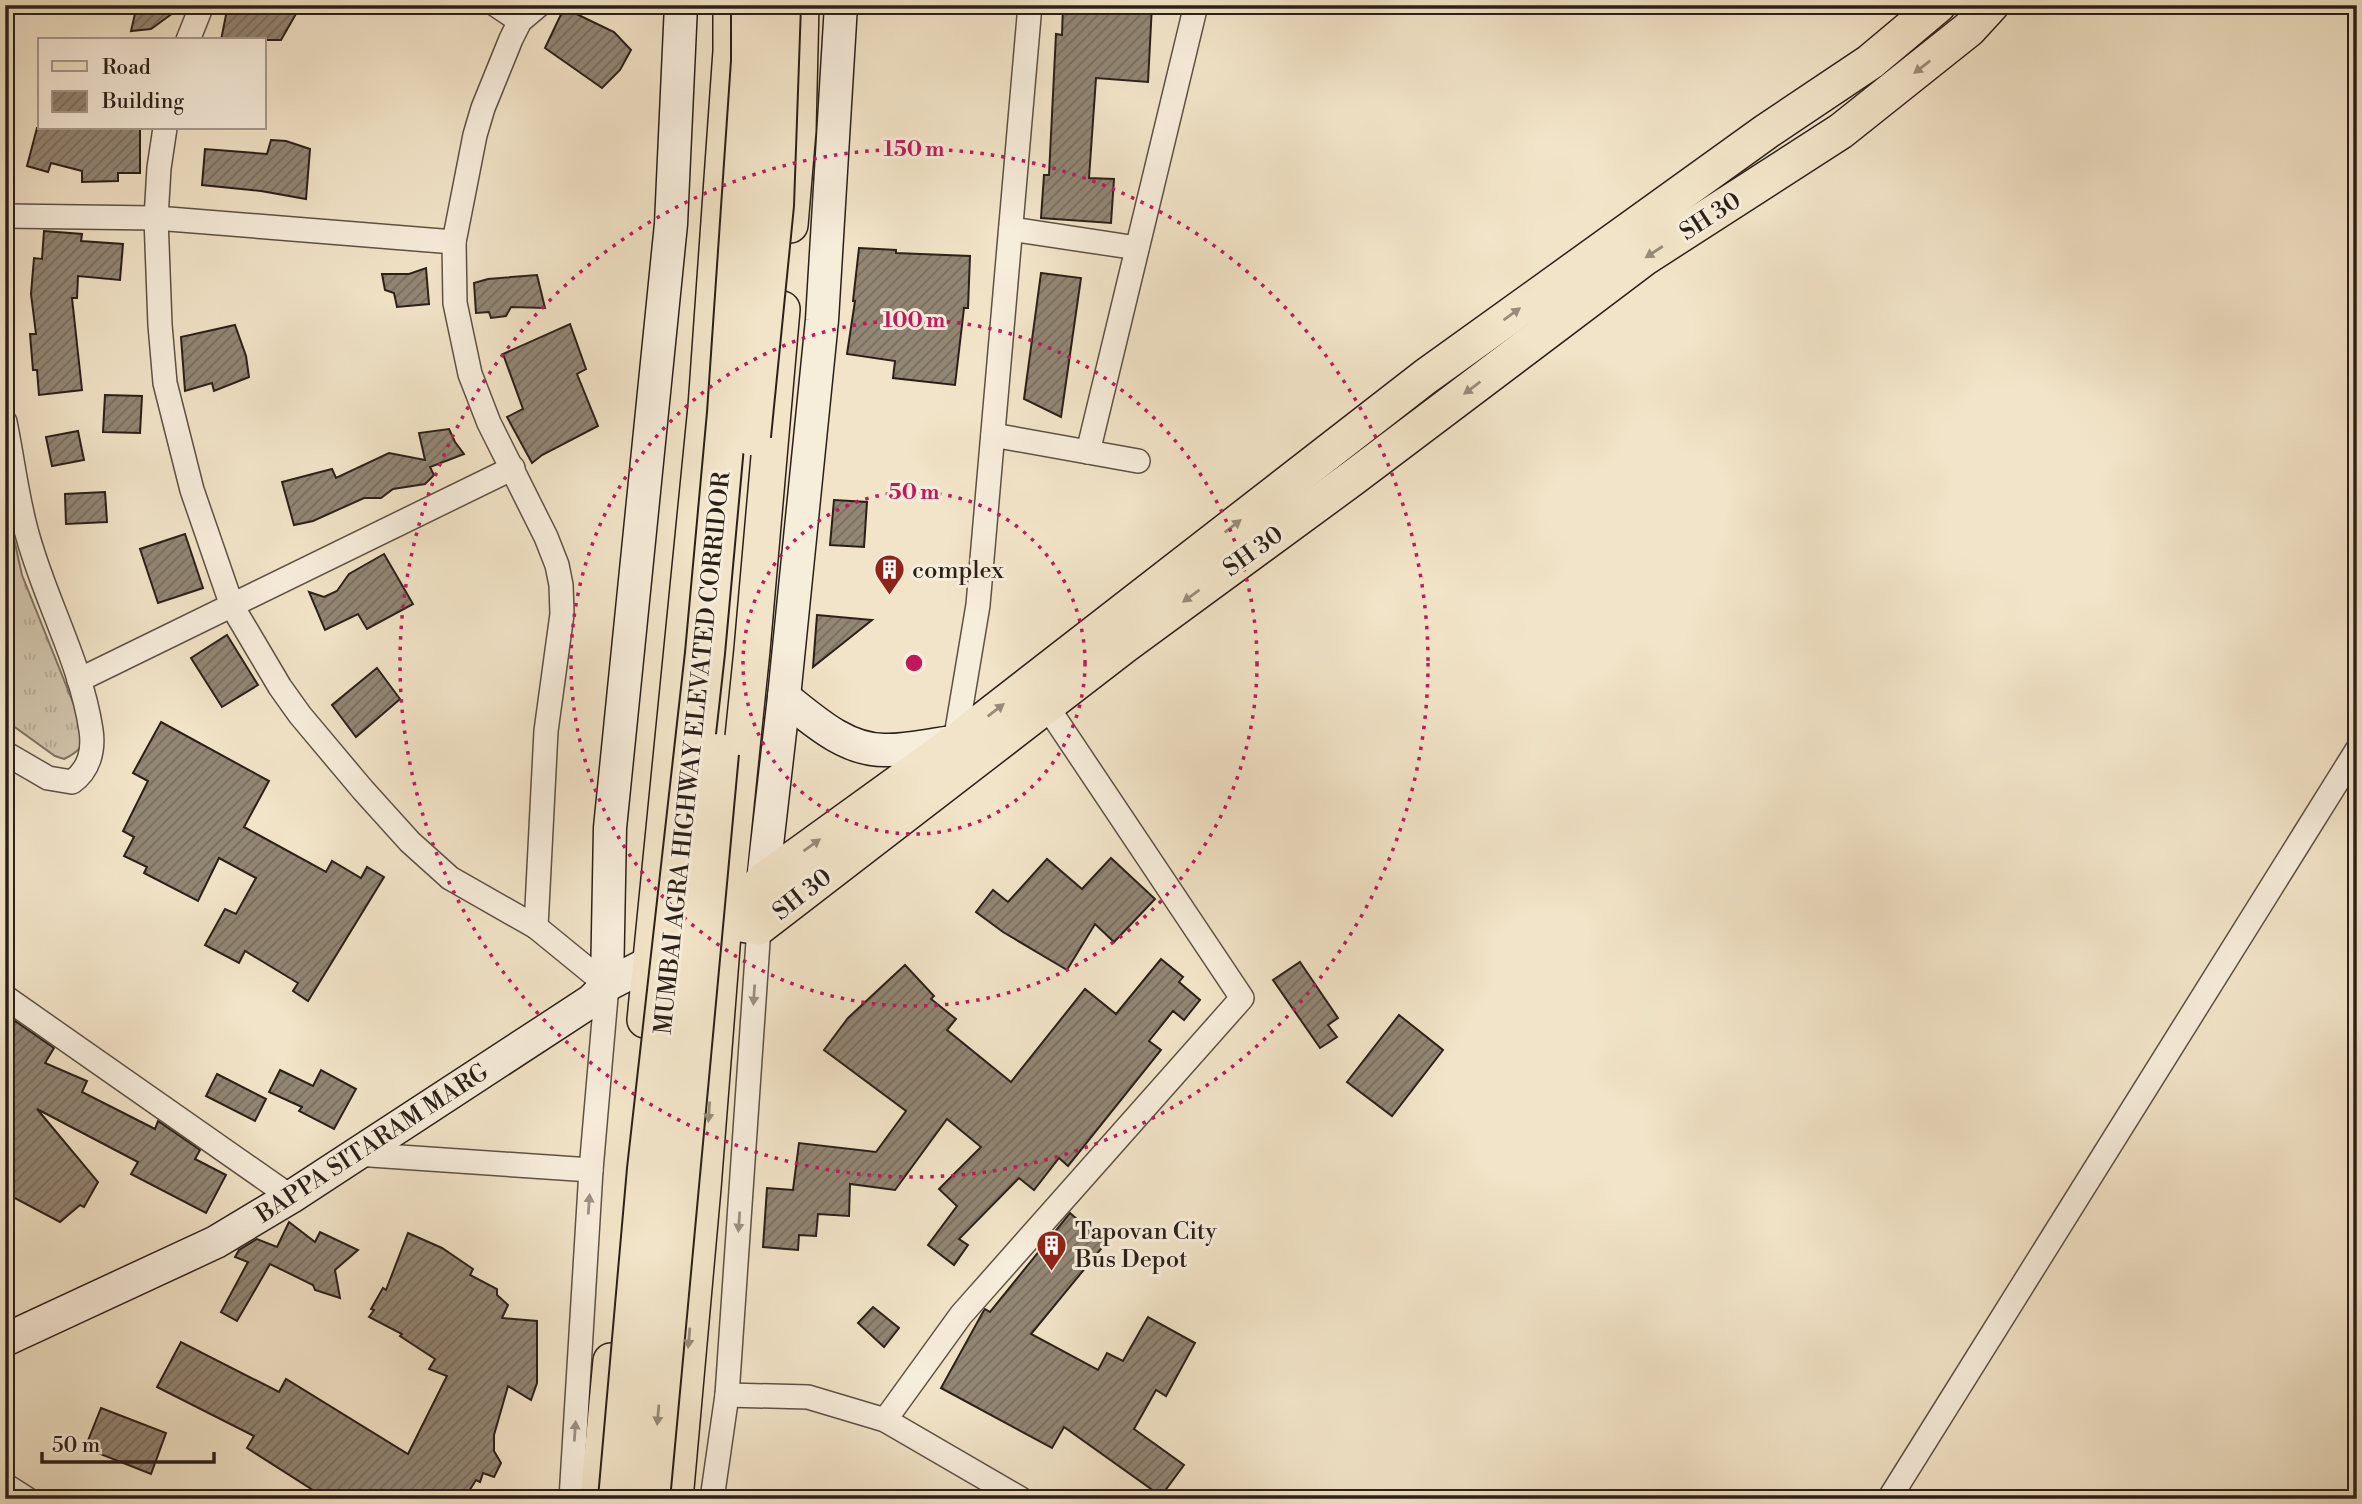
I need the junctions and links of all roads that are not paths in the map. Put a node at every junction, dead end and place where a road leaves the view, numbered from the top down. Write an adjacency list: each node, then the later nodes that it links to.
1 (202, 5): 15 (street)
2 (496, 5): 14 (street)
3 (539, 5): 14 (street)
4 (681, 5): 40 (street)
5 (731, 5): 39 (main road)
6 (751, 5): 52 (highway, MUMBAI AGRA HIGHWAY ELEVATED CORRIDOR, bridge)
7 (781, 5): 53 (highway, MUMBAI AGRA HIGHWAY ELEVATED CORRIDOR, one-way to 53, bridge)
8 (801, 5): 36 (main road)
9 (841, 5): 30 (street)
10 (1030, 5): 20 (street)
11 (1196, 5): 22 (street)
12 (1991, 5): 16 (main road, SH 30)
13 (1933, 10): 16 (main road); 32 (main road, SH 30, one-way to 13)
14 (520, 21): 21 (street)
15 (189, 38)
16 (1950, 45): 31 (main road, SH 30, one-way to 31)
17 (165, 130): 19 (street)
18 (5, 216): 19 (street)
19 (156, 218): 21 (street); 28 (street)
20 (1011, 229): 22 (street); 24 (street)
21 (454, 242): 27 (street)
22 (1137, 248): 25 (street)
23 (5, 422): 29 (street)
24 (993, 435): 25 (street); 32 (street)
25 (1088, 452): 26 (street)
26 (1138, 461)
27 (513, 468): 28 (street); 37 (street)
28 (232, 606): 29 (street); 37 (street)
29 (79, 680): 34 (street)
30 (784, 697): 32 (street); 35 (street)
31 (1046, 705): 32 (main road, SH 30); 47 (street)
32 (968, 748): 35 (main road, SH 30, one-way to 32); 38 (main road, SH 30)
33 (2357, 750): 57 (street)
34 (5, 753)
35 (764, 880): 36 (main road, SH 30); 38 (street)
36 (724, 921): 38 (main road, SH 30); 39 (street, BAPPA SITARAM MARG); 54 (main road, one-way to 54)
37 (536, 927): 40 (street)
38 (759, 927): 46 (street, one-way to 46)
39 (651, 963): 40 (street, BAPPA SITARAM MARG); 51 (main road)
40 (607, 985): 42 (street, BAPPA SITARAM MARG); 43 (street)
41 (5, 997): 44 (street)
42 (356, 1154): 43 (street); 44 (street, BAPPA SITARAM MARG)
43 (591, 1170): 50 (street, one-way to 43)
44 (291, 1197): 45 (street, BAPPA SITARAM MARG)
45 (5, 1340)
46 (727, 1395): 47 (street); 55 (street)
47 (885, 1420): 56 (street)
48 (5, 1485): 49 (street)
49 (27, 1499)
50 (571, 1499)
51 (598, 1499)
52 (618, 1499)
53 (650, 1499)
54 (675, 1499)
55 (712, 1499)
56 (1021, 1499)
57 (1889, 1499)

